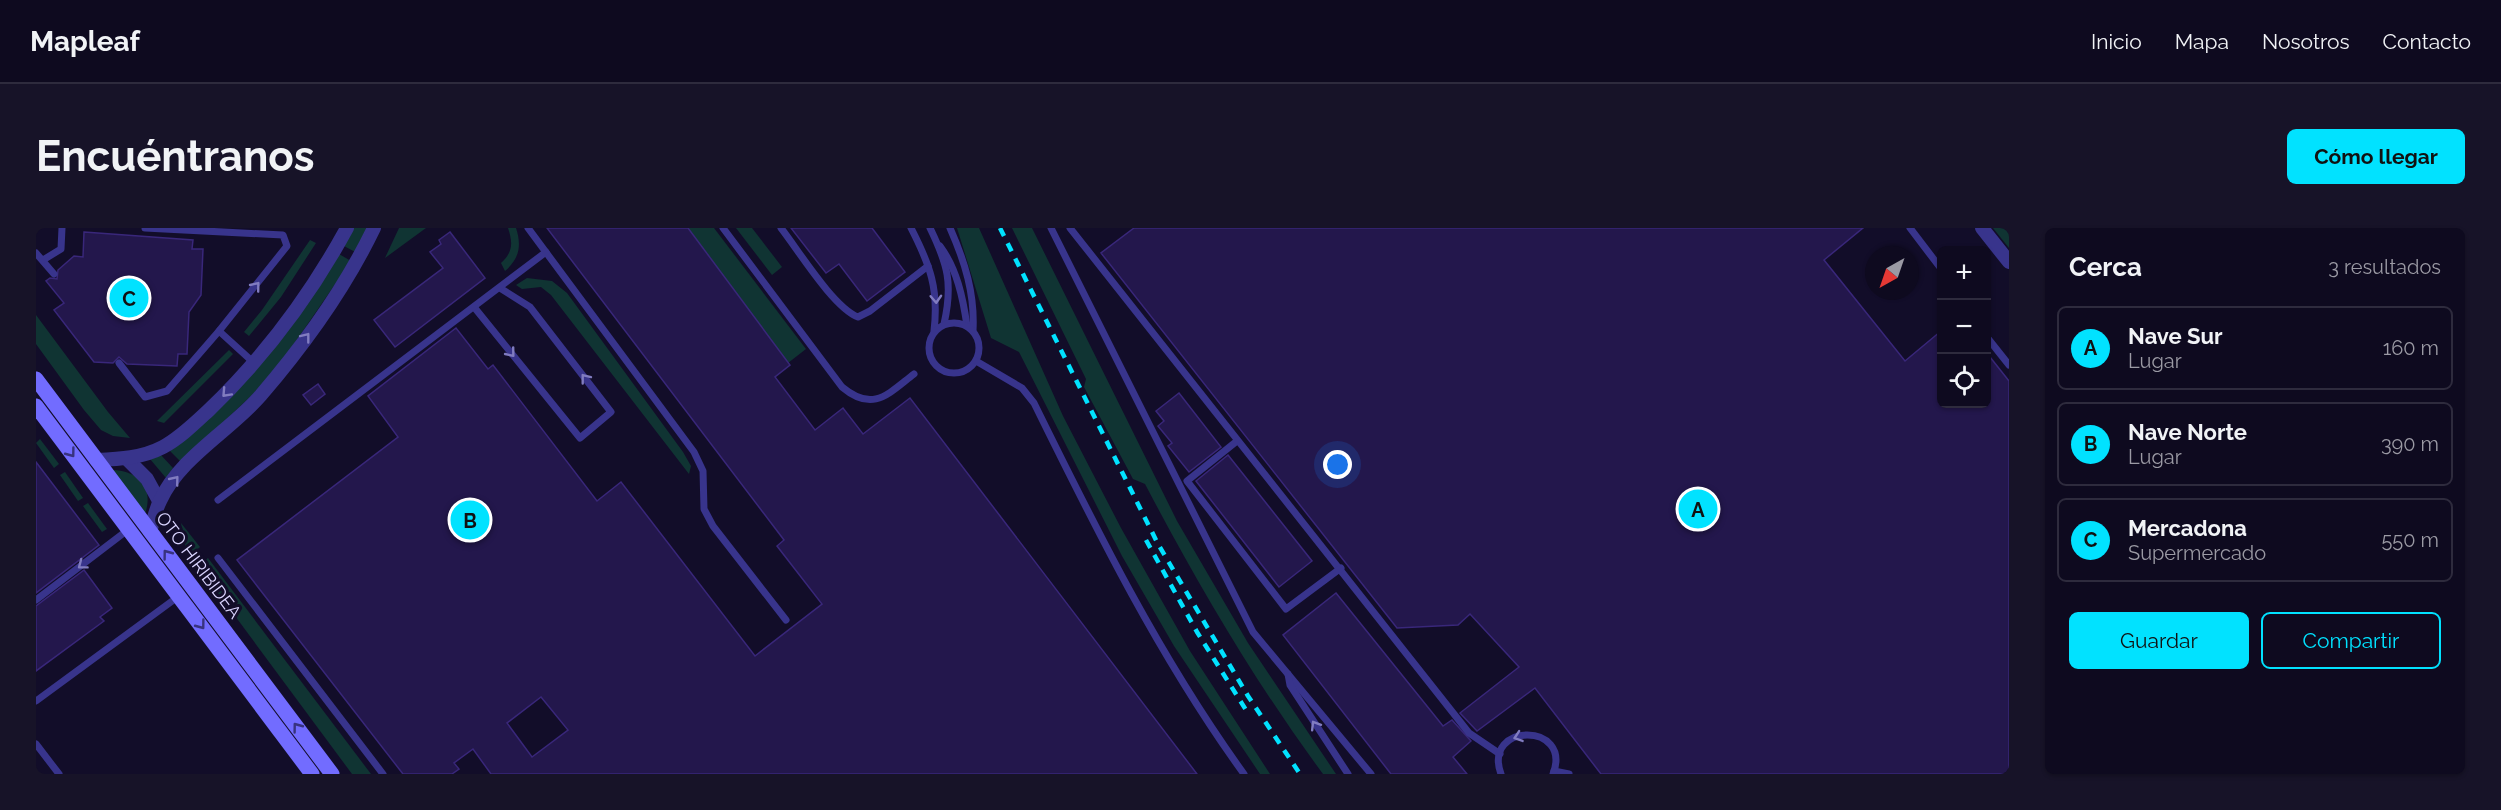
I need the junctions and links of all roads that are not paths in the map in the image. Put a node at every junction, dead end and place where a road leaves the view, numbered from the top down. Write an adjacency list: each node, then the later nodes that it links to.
1 (63, 228): 18 (lane)
2 (146, 228): 27 (lane, one-way to 2)
3 (374, 228): 41 (street, one-way to 3)
4 (528, 228): 16 (lane)
5 (723, 228): 34 (lane)
6 (782, 228): 21 (lane)
7 (911, 228): 21 (lane)
8 (930, 228): 15 (lane)
9 (950, 228): 26 (lane)
10 (1051, 228): 49 (lane)
11 (1070, 228): 37 (lane)
12 (1910, 228): 20 (lane)
13 (1982, 228): 19 (street)
14 (345, 230): 32 (street)
15 (937, 241): 25 (lane); 26 (lane)
16 (546, 252): 23 (lane); 48 (lane)
17 (36, 253): 18 (lane)
18 (43, 260): 22 (lane)
19 (2009, 262)
20 (1937, 265)
21 (928, 266): 28 (lane, one-way to 28)
22 (54, 274)
23 (500, 288): 24 (lane); 24 (lane, one-way to 23)
24 (474, 306): 40 (lane)
25 (944, 324): 26 (lane); 28 (lane)
26 (970, 329): 30 (lane)
27 (219, 332): 31 (lane); 32 (lane)
28 (934, 332): 30 (lane)
29 (1991, 342): 33 (lane)
30 (976, 361): 58 (lane)
31 (119, 363)
32 (254, 363): 38 (street, one-way to 38)
33 (2009, 365)
34 (914, 374)
35 (36, 379): 39 (street, OTO HIRIBIDEA)
36 (36, 406): 42 (street, OTO HIRIBIDEA, one-way to 42)
37 (1237, 441): 45 (lane); 45 (lane)
38 (127, 459): 39 (street); 41 (street)
39 (96, 460): 43 (street, OTO HIRIBIDEA)
40 (218, 500)
41 (159, 501): 43 (street)
42 (129, 530): 46 (street, OTO HIRIBIDEA); 47 (lane, one-way to 47)
43 (150, 532): 56 (street, OTO HIRIBIDEA, one-way to 43)
44 (218, 558): 57 (lane)
45 (1341, 568): 52 (lane)
46 (178, 596): 50 (lane); 55 (street, OTO HIRIBIDEA, one-way to 55)
47 (36, 600)
48 (786, 620)
49 (1288, 672): 59 (lane, one-way to 49); 60 (lane)
50 (36, 701)
51 (36, 744): 54 (lane)
52 (1500, 754): 53 (lane, one-way to 52); 61 (lane)
53 (1554, 772): 62 (lane)
54 (58, 774)
55 (312, 774)
56 (332, 774)
57 (383, 774)
58 (1244, 774)
59 (1348, 774)
60 (1371, 774)
61 (1501, 774)
62 (1569, 774)

